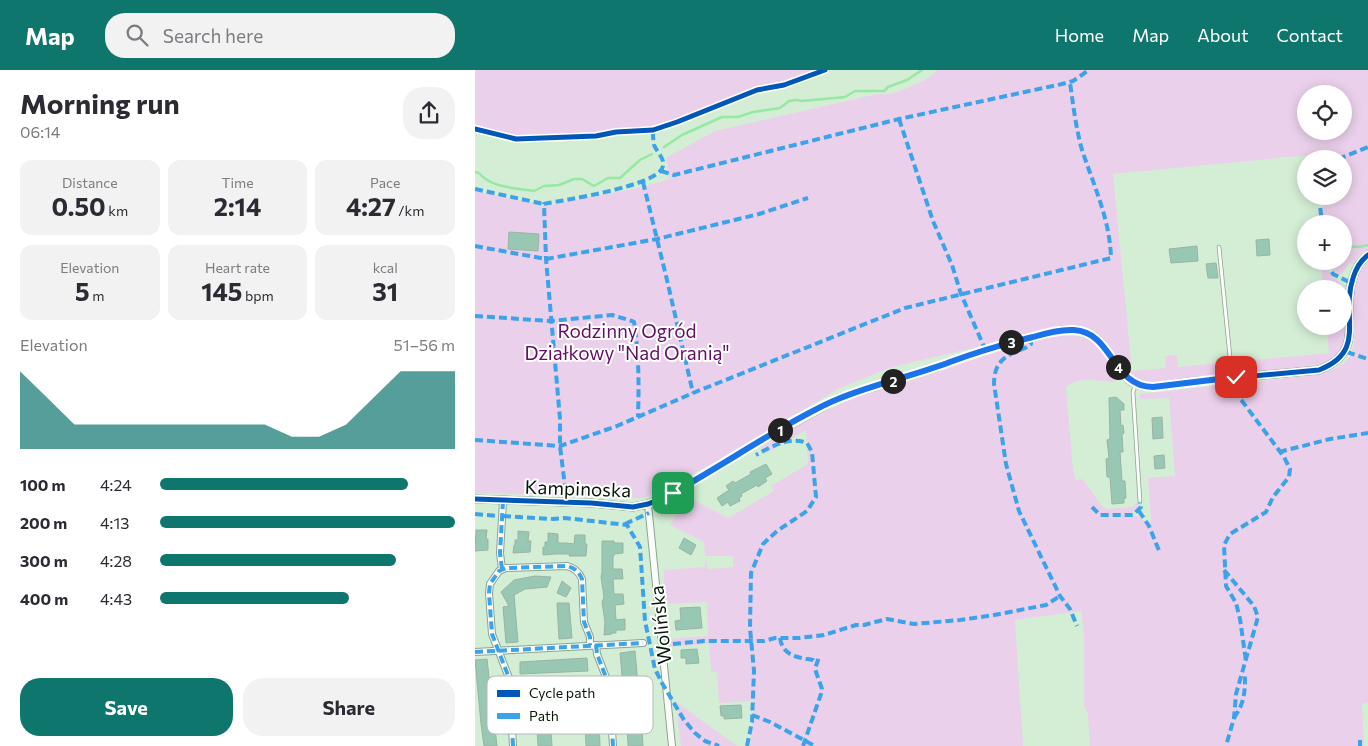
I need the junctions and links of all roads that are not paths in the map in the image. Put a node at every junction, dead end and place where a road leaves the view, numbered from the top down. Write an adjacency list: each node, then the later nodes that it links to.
1 (1219, 247): 3 (lane)
2 (1368, 256): 3 (street)
3 (1232, 378): 4 (street)
4 (1135, 384): 7 (lane); 8 (street, Kampinoska)
5 (475, 499): 6 (street, Kampinoska)
6 (503, 500): 8 (street, Kampinoska); 9 (street)
7 (1140, 502)
8 (648, 504): 16 (street, Wolińska)
9 (502, 569): 11 (street); 12 (street)
10 (643, 642): 11 (street)
11 (593, 645): 12 (street); 15 (street)
12 (499, 650): 13 (street); 14 (street)
13 (475, 652)
14 (508, 676)
15 (606, 676)
16 (672, 746)

